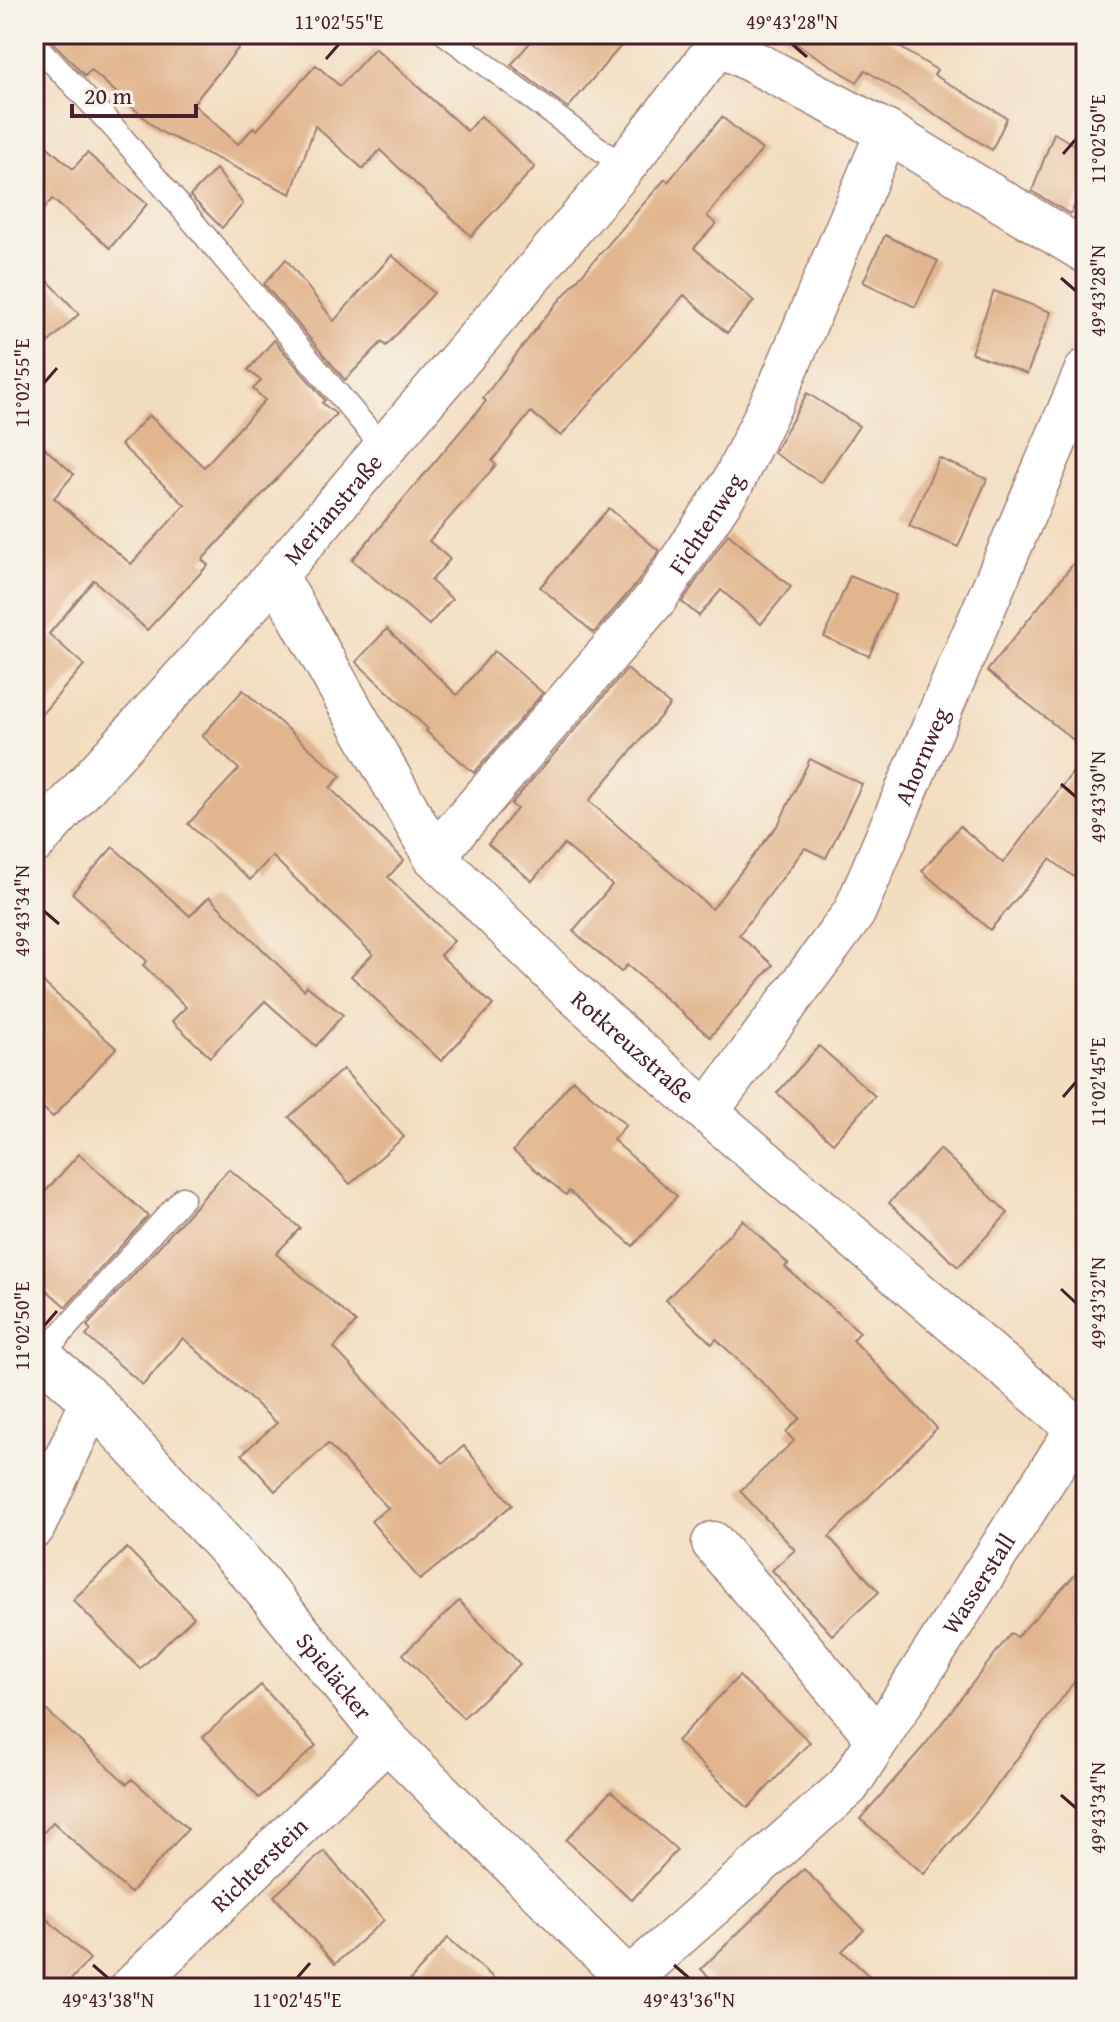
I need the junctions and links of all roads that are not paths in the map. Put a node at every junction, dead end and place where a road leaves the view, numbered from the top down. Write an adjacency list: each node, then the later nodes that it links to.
1 (445, 34): 5 (lane)
2 (724, 39): 4 (street); 5 (street, Merianstraße)
3 (34, 43): 8 (lane)
4 (887, 132): 6 (street); 11 (street, Fichtenweg)
5 (624, 167): 8 (street, Merianstraße)
6 (1086, 252)
7 (1086, 370): 12 (street, Ahornweg)
8 (382, 446): 9 (street, Merianstraße)
9 (276, 575): 10 (street, Merianstraße); 11 (street, Rotkreuzstraße)
10 (34, 843)
11 (434, 856): 12 (street, Rotkreuzstraße)
12 (707, 1112): 16 (street, Rotkreuzstraße)
13 (183, 1198): 14 (lane, Spieläcker)
14 (38, 1353): 15 (street, Spieläcker)
15 (92, 1401): 17 (street); 20 (street, Spieläcker)
16 (1082, 1433): 19 (street, Wasserstall)
17 (34, 1527)
18 (713, 1543): 19 (street)
19 (878, 1739): 21 (street, Wasserstall)
20 (387, 1740): 21 (street, Spieläcker); 22 (street, Richterstein)
21 (628, 1984)
22 (131, 1988)

